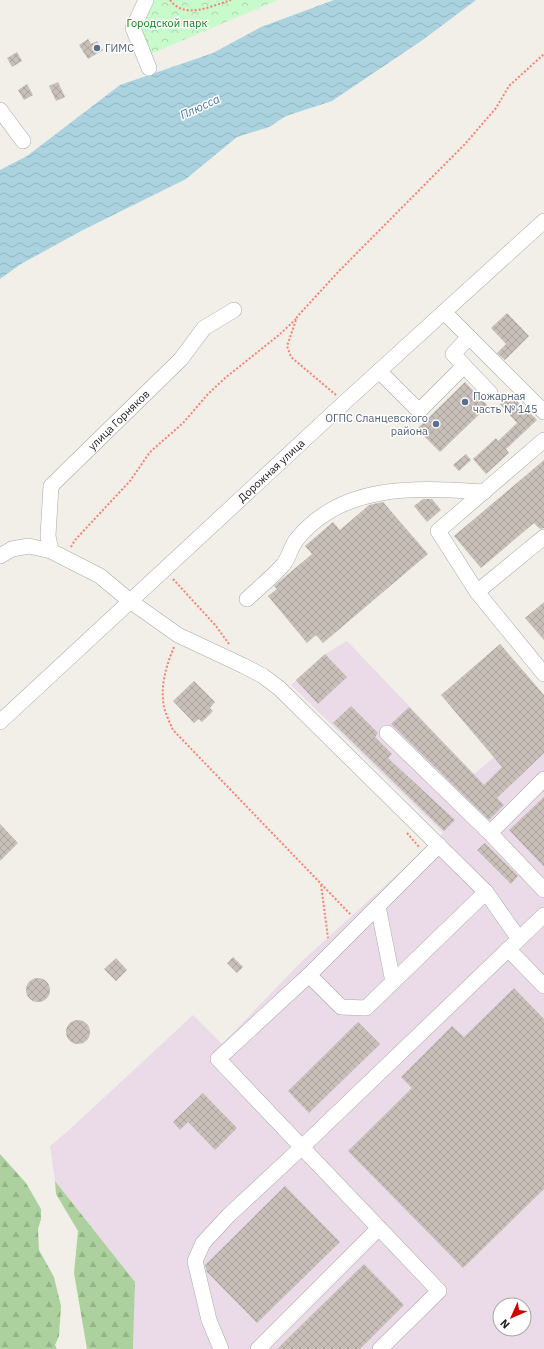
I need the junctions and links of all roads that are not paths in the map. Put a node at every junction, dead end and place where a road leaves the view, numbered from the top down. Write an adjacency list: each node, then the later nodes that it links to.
1 (146, 0): 2 (street)
2 (149, 68)
3 (0, 110): 4 (street)
4 (23, 141)
5 (544, 221): 7 (street, Дорожная улица)
6 (234, 310): 16 (street, улица Горняков)
7 (444, 312): 8 (street); 10 (street, Дорожная улица)
8 (469, 337): 9 (street); 12 (street)
9 (464, 366): 10 (street); 11 (street)
10 (378, 372): 20 (street, Дорожная улица)
11 (490, 393)
12 (544, 412)
13 (544, 440): 14 (street)
14 (484, 492): 18 (street); 19 (street)
15 (544, 537): 18 (street)
16 (51, 551): 17 (street); 20 (street)
17 (0, 556)
18 (477, 592): 21 (street)
19 (248, 599)
20 (130, 601): 22 (street, Дорожная улица); 26 (street)
21 (544, 674)
22 (0, 722)
23 (387, 733): 25 (street)
24 (544, 779): 25 (street)
25 (490, 833): 27 (street)
26 (439, 844): 28 (street); 29 (street)
27 (544, 890)
28 (486, 892): 31 (street); 34 (street)
29 (378, 906): 33 (street); 34 (street)
30 (543, 917): 31 (street)
31 (519, 939): 32 (street)
32 (508, 949): 35 (street); 36 (street)
33 (309, 975): 34 (street); 36 (street)
34 (393, 982)
35 (544, 986)
36 (301, 1148): 37 (street); 38 (street)
37 (379, 1228): 39 (street); 40 (street)
38 (221, 1349)
39 (258, 1349)
40 (380, 1349)

